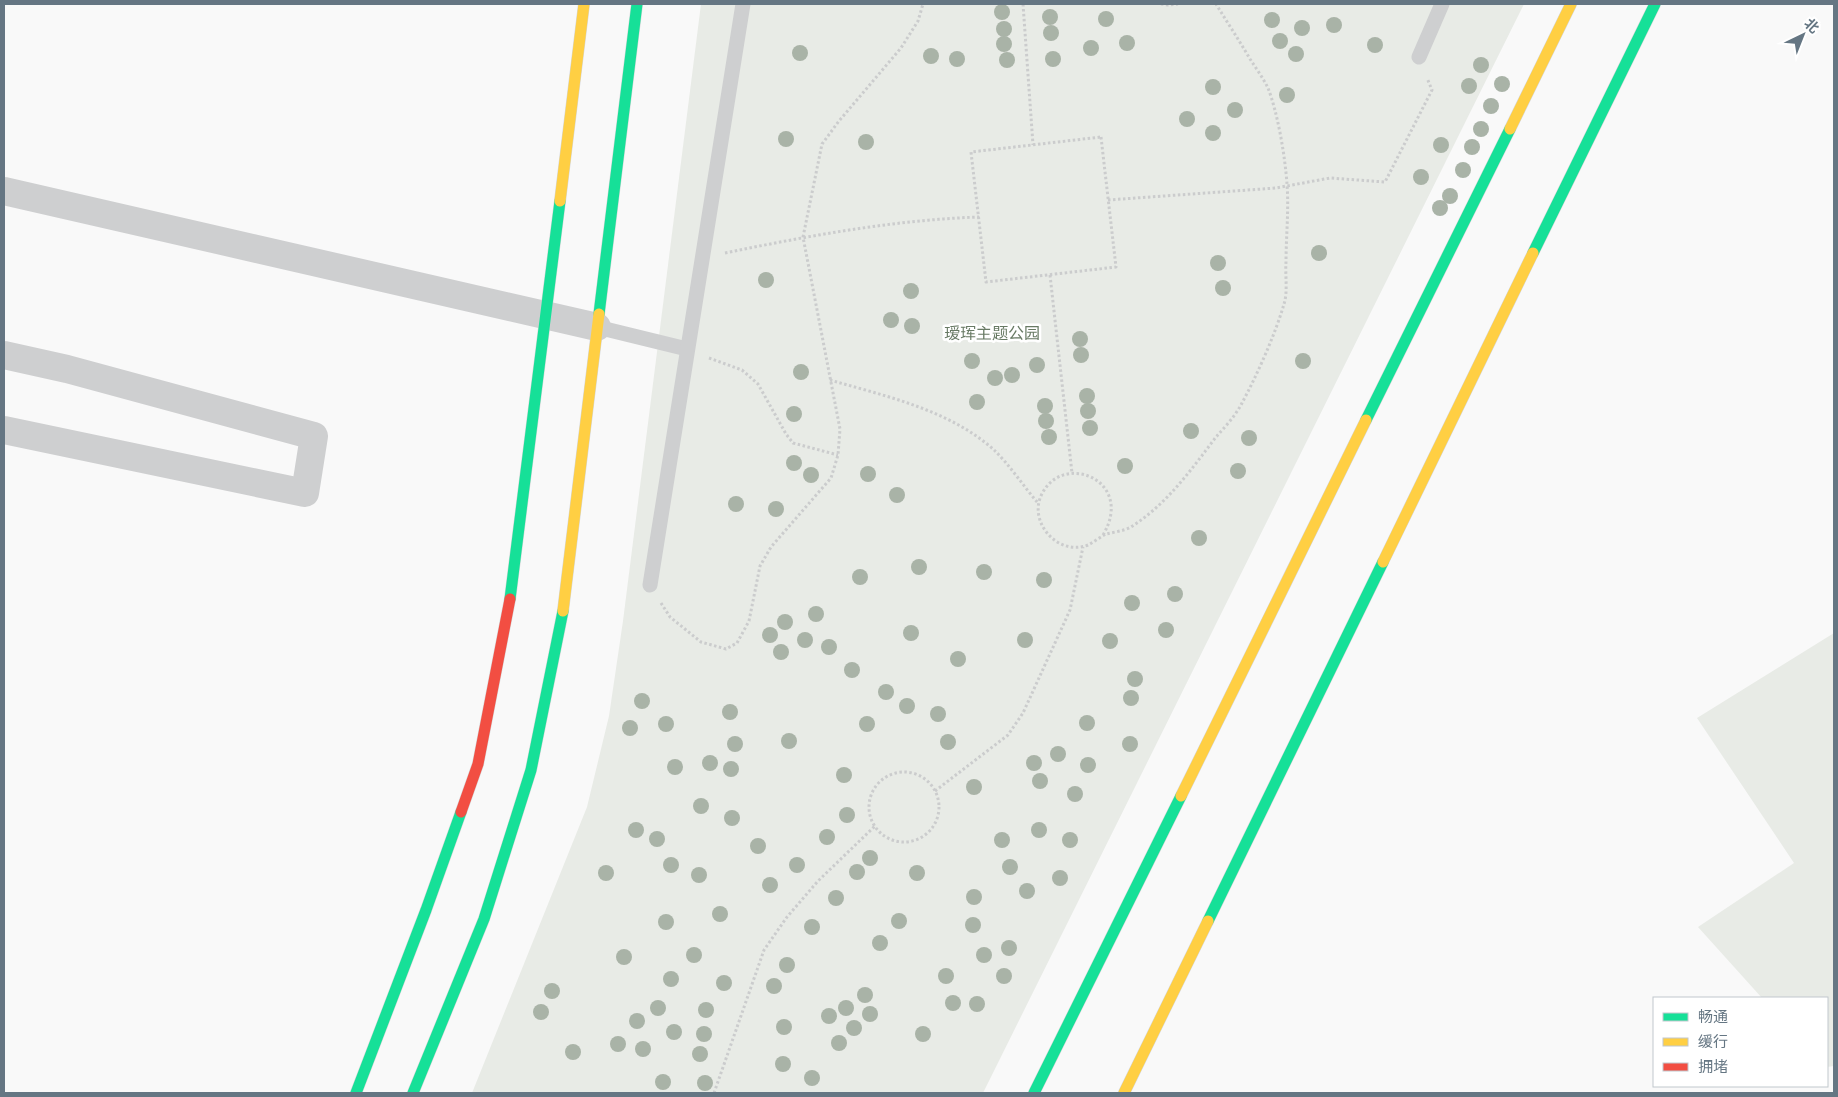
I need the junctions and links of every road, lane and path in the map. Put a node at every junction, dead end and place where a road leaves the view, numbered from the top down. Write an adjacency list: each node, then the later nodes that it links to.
1 (584, 4): 21 (main road)
2 (637, 4): 22 (main road)
3 (742, 4): 19 (lane)
4 (923, 4): 18 (path)
5 (1022, 4): 13 (path)
6 (1161, 4): 7 (path)
7 (1178, 4)
8 (1216, 4): 14 (path)
9 (1442, 4): 12 (lane)
10 (1572, 4): 38 (main road)
11 (1655, 4): 39 (main road)
12 (1419, 57): 14 (path)
13 (1033, 145): 16 (path); 17 (path)
14 (1287, 185): 16 (path); 30 (path)
15 (4, 191): 21 (street)
16 (1108, 200): 20 (path)
17 (979, 217): 18 (path); 20 (path)
18 (803, 237): 19 (path); 25 (path)
19 (702, 258): 23 (lane)
20 (1050, 275): 28 (path)
21 (545, 316): 22 (street); 35 (main road)
22 (598, 327): 23 (lane); 36 (main road)
23 (688, 349): 27 (path); 32 (lane)
24 (4, 355): 26 (street)
25 (830, 380): 27 (path); 29 (path)
26 (4, 430)
27 (838, 455): 32 (path)
28 (1072, 473): 29 (path); 30 (path)
29 (1039, 503): 31 (path)
30 (1103, 535): 31 (path)
31 (1083, 547): 33 (path)
32 (650, 585)
33 (935, 791): 34 (path); 34 (path)
34 (875, 826): 37 (path)
35 (356, 1093)
36 (412, 1093)
37 (714, 1093)
38 (1034, 1093)
39 (1124, 1093)

